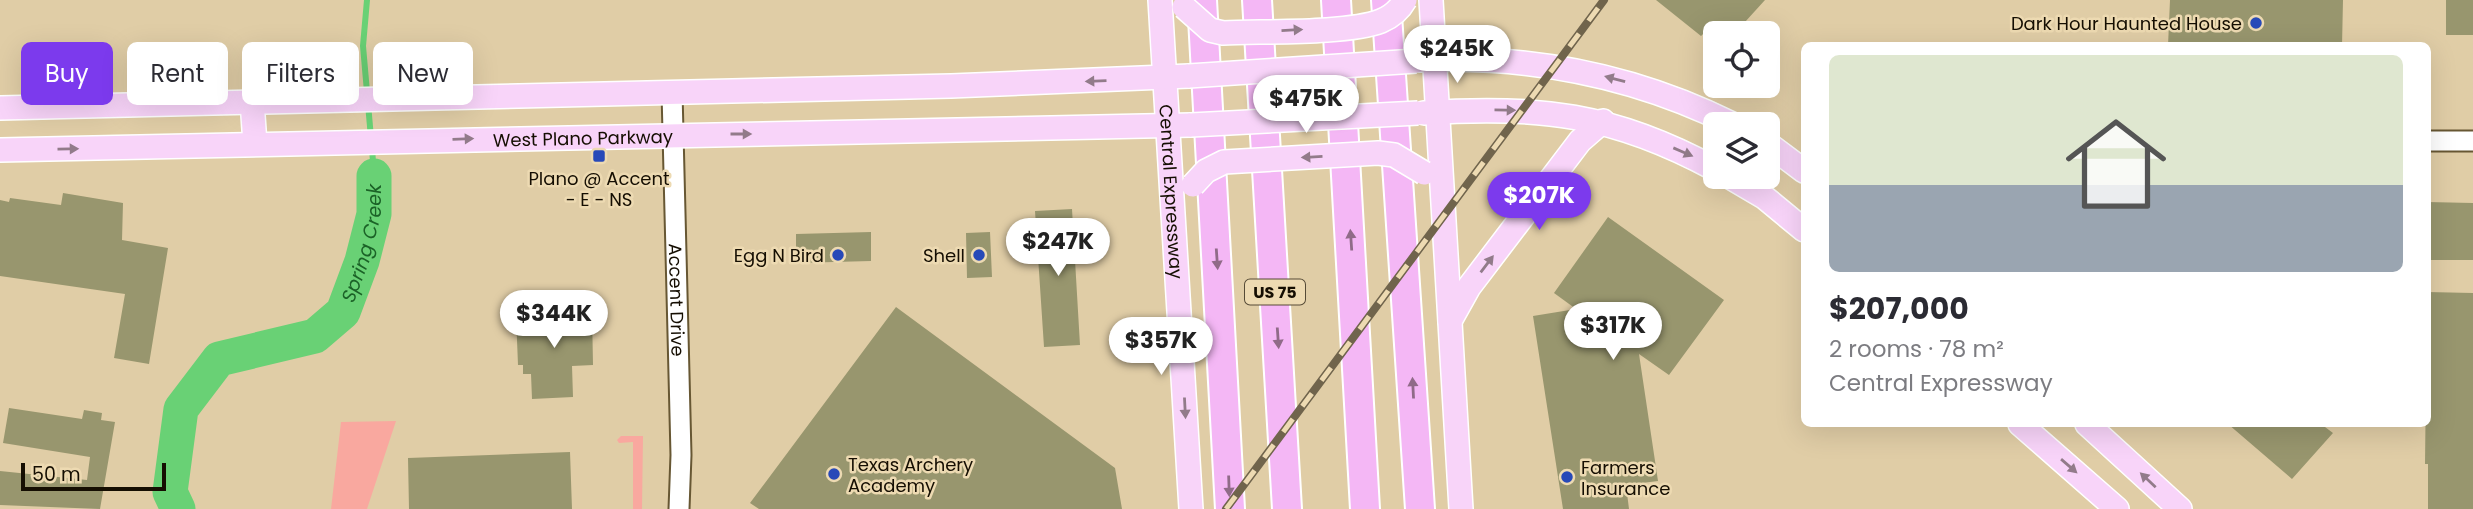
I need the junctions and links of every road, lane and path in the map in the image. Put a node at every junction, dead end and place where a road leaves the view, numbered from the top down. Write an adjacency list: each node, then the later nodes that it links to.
1 (1160, 0): 9 (main road, Central Expressway)
2 (1257, 0): 37 (highway, US 75, one-way to 37)
3 (1336, 0): 38 (highway, one-way to 3)
4 (1387, 0): 39 (highway, one-way to 4)
5 (1405, 0): 7 (main road, one-way to 5, bridge)
6 (1431, 0): 8 (main road)
7 (1189, 2): 36 (highway, one-way to 36)
8 (1425, 60): 9 (main road, bridge); 15 (main road, one-way to 8); 16 (main road)
9 (1164, 78): 10 (main road, one-way to 10); 18 (main road, Central Expressway)
10 (672, 92): 11 (main road); 19 (street, Accent Drive)
11 (359, 98)
12 (242, 102): 14 (main road)
13 (253, 105): 22 (main road)
14 (0, 108)
15 (1706, 112)
16 (1427, 113): 17 (main road, West Plano Parkway, one-way to 17); 18 (main road, West Plano Parkway, bridge); 28 (main road)
17 (1603, 121): 25 (main road, West Plano Parkway, one-way to 25); 31 (main road, one-way to 17)
18 (1167, 126): 19 (main road, West Plano Parkway, one-way to 18); 30 (main road, Central Expressway)
19 (673, 135): 22 (main road, West Plano Parkway, one-way to 19); 34 (street, Accent Drive)
20 (2431, 141): 21 (street)
21 (2473, 141)
22 (256, 144): 23 (main road, West Plano Parkway, one-way to 22)
23 (0, 150)
24 (1780, 153): 26 (main road)
25 (1703, 163)
26 (1801, 169)
27 (1750, 189): 29 (main road)
28 (1441, 190): 30 (main road, one-way to 30, bridge); 31 (main road)
29 (1801, 221)
30 (1174, 242): 35 (main road, Central Expressway, one-way to 35)
31 (1450, 321): 40 (main road)
32 (2023, 427): 41 (main road, one-way to 41)
33 (2090, 427): 42 (main road, one-way to 33)
34 (678, 509)
35 (1191, 509)
36 (1230, 509)
37 (1287, 509)
38 (1365, 509)
39 (1420, 509)
40 (1461, 509)
41 (2117, 509)
42 (2180, 509)

